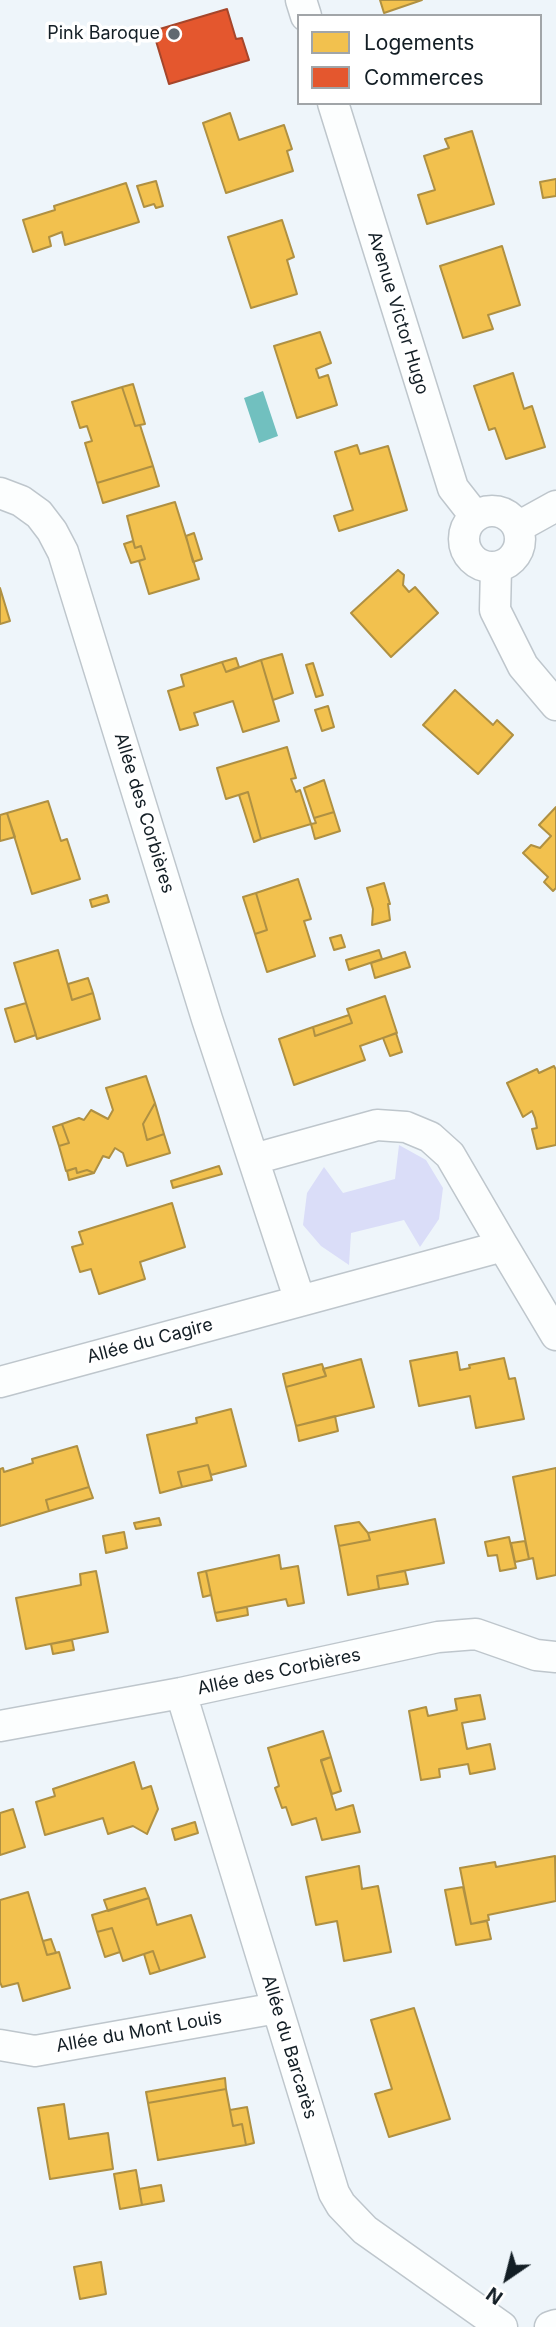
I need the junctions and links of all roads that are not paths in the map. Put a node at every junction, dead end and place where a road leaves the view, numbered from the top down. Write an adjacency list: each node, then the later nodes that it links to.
1 (334, 105): 4 (street, Avenue Victor Hugo)
2 (0, 492): 8 (street, Allée des Corbières)
3 (556, 506): 5 (street)
4 (475, 516): 5 (street); 6 (street)
5 (518, 527): 6 (street)
6 (496, 568): 7 (street)
7 (556, 705)
8 (254, 1159): 9 (street); 10 (street, Allée des Corbières)
9 (503, 1246): 10 (street); 11 (street)
10 (300, 1301): 12 (street, Allée du Cagire)
11 (556, 1335)
12 (0, 1382)
13 (556, 1657): 14 (street, Allée des Corbières)
14 (181, 1693): 15 (street, Allée des Corbières); 16 (street, Allée du Barcarès)
15 (0, 1726)
16 (278, 2008): 17 (street, Allée du Mont Louis); 19 (street, Allée du Barcarès)
17 (0, 2045)
18 (556, 2325): 20 (street)
19 (502, 2327)
20 (550, 2327)

